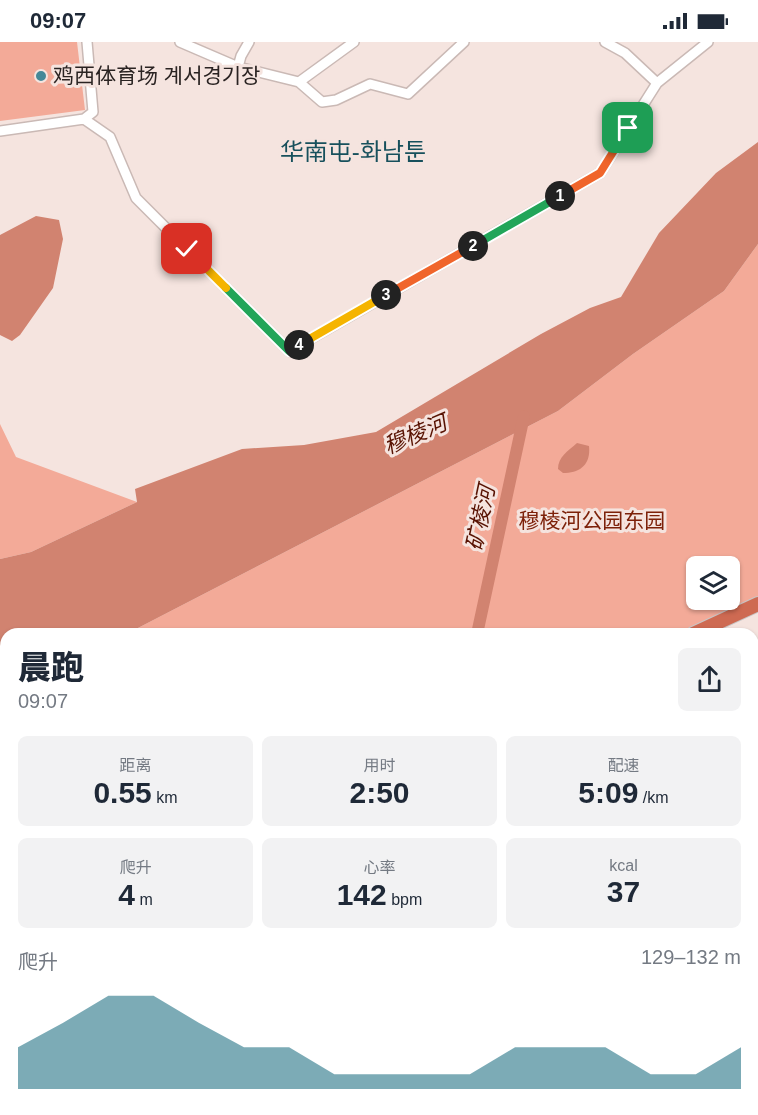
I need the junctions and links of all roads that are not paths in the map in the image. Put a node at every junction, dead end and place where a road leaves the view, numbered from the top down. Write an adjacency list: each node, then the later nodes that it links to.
1 (87, 42): 11 (street)
2 (180, 42): 8 (street)
3 (249, 42): 8 (street)
4 (354, 42): 9 (street)
5 (464, 42): 9 (street)
6 (605, 42): 10 (street)
7 (708, 42): 10 (street)
8 (238, 67): 9 (street)
9 (299, 82)
10 (657, 82): 11 (street)
11 (84, 119): 12 (street)
12 (0, 131)
13 (758, 604): 15 (highway)
14 (758, 613): 16 (highway)
15 (706, 628)
16 (725, 628)

